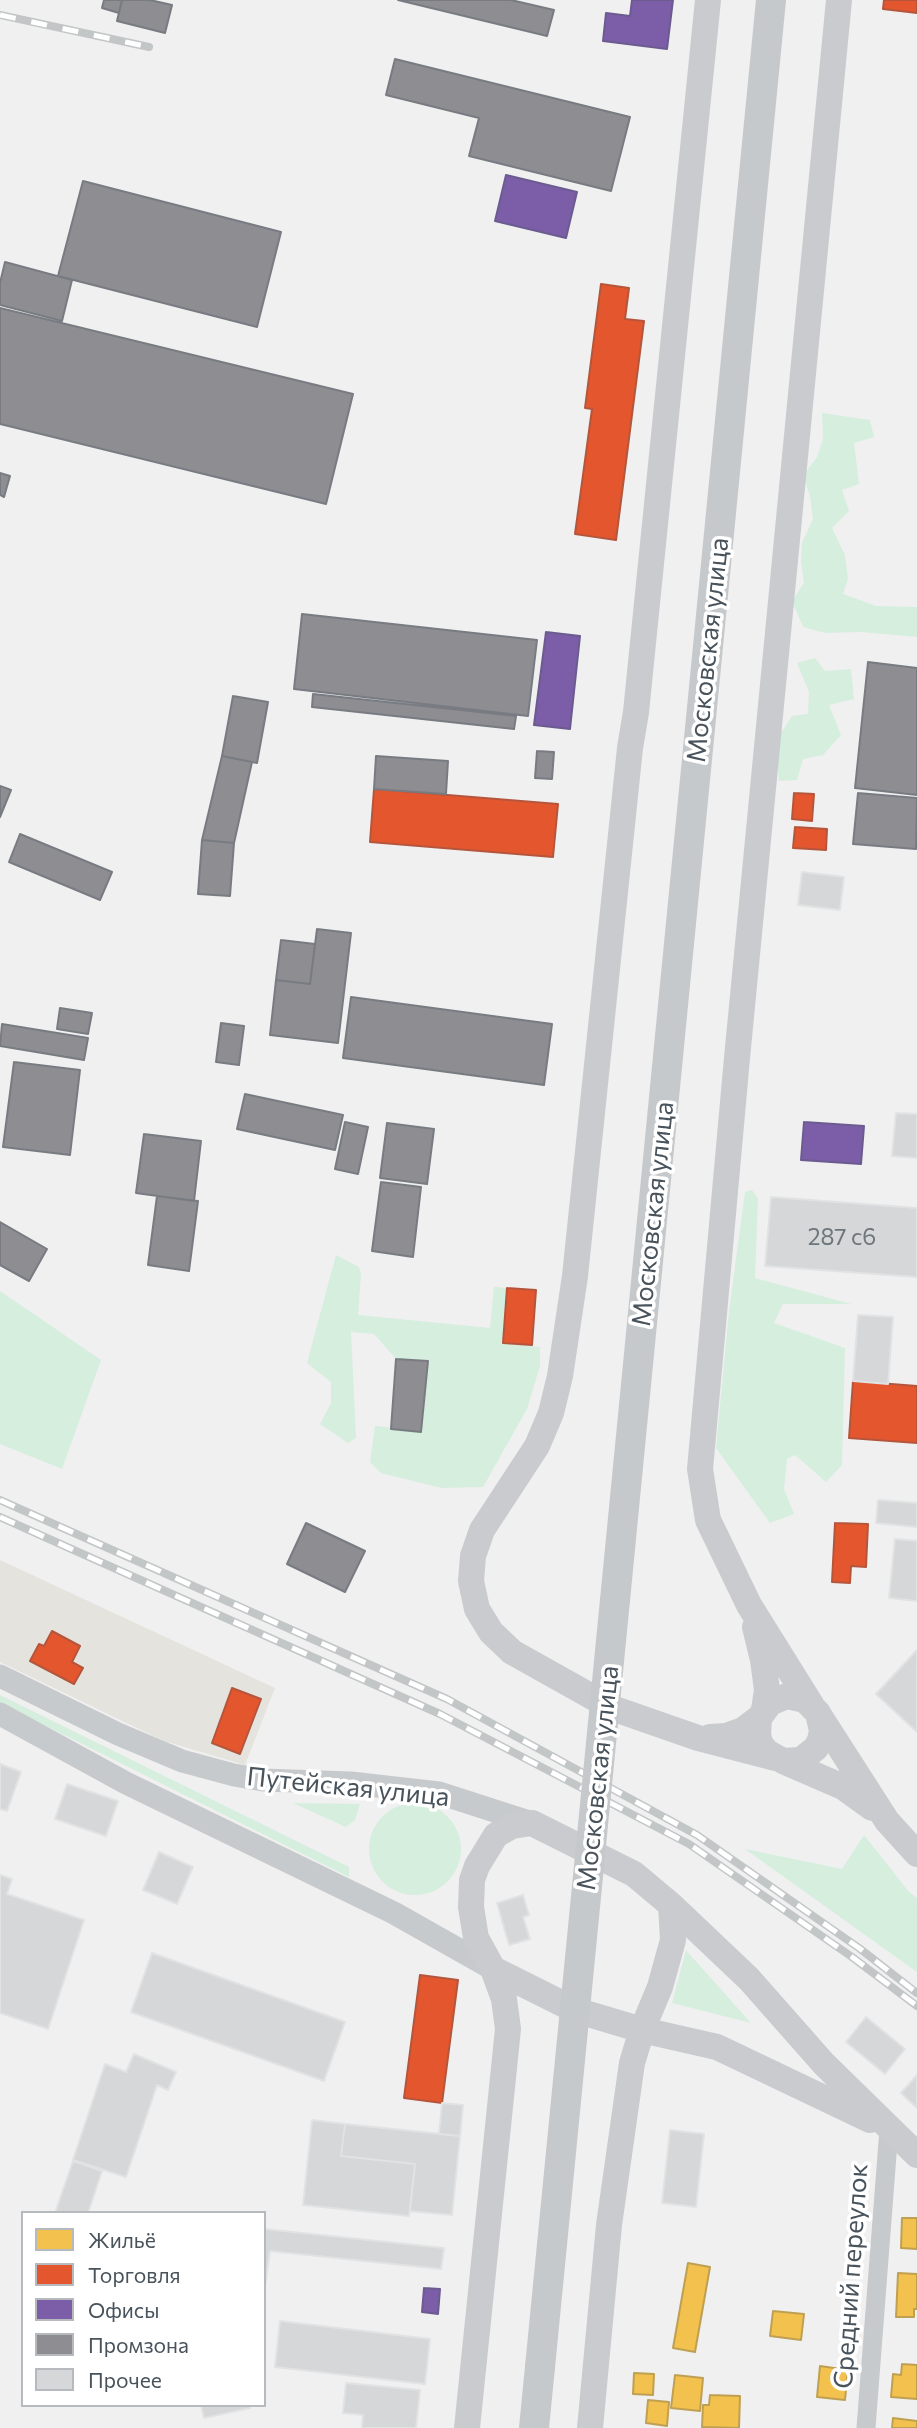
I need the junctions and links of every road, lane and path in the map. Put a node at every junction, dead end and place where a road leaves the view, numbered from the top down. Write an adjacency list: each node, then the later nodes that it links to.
1 (708, 0): 9 (main road)
2 (771, 0): 20 (main road, Московская улица, bridge)
3 (839, 0): 4 (main road)
4 (749, 1605): 6 (main road); 8 (main road)
5 (0, 1676): 12 (street, Путейская улица)
6 (815, 1710): 8 (main road); 10 (main road); 11 (main road)
7 (0, 1714): 15 (street, Путейская улица)
8 (761, 1714): 9 (main road); 10 (main road)
9 (698, 1738): 10 (main road)
10 (779, 1759): 11 (main road)
11 (887, 1821): 13 (main road)
12 (532, 1823): 14 (main road, Путейская улица); 15 (main road)
13 (913, 1846)
14 (671, 1905): 16 (main road); 17 (main road, Путейская улица)
15 (493, 1969): 16 (main road, Путейская улица); 19 (main road)
16 (642, 2030): 17 (main road, Путейская улица); 21 (main road)
17 (889, 2129): 18 (main road, Путейская улица); 22 (street, Средний переулок)
18 (917, 2155)
19 (467, 2428)
20 (534, 2428)
21 (590, 2428)
22 (866, 2428)

